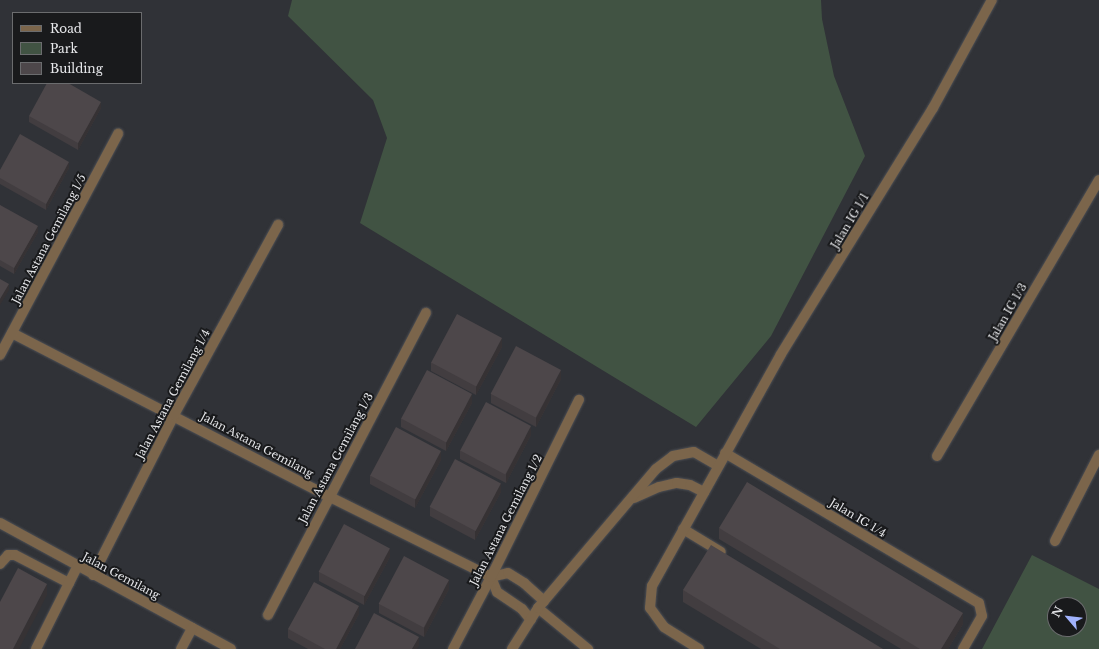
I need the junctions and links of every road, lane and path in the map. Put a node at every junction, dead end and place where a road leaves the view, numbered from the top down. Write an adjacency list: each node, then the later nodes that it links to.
1 (992, 0): 10 (street, Jalan IG 1/1)
2 (118, 134): 6 (street, Jalan Astana Gemilang 1/5)
3 (1099, 180): 12 (street, Jalan IG 1/3)
4 (278, 225): 9 (street, Jalan Astana Gemilang 1/4)
5 (426, 313): 15 (street, Jalan Astana Gemilang 1/3)
6 (12, 333): 7 (street, Jalan Astana Gemilang 1/5); 9 (street, Jalan Astana Gemilang)
7 (0, 355)
8 (579, 400): 24 (street, Jalan Astana Gemilang 1/2)
9 (174, 415): 15 (street, Jalan Astana Gemilang); 23 (street, Jalan Astana Gemilang 1/4)
10 (725, 453): 13 (street, Jalan IG 1/1); 37 (street, Jalan IG 1/4)
11 (1099, 455): 19 (street)
12 (937, 456)
13 (718, 466): 14 (street, Jalan IG 1/1); 16 (street)
14 (704, 492): 16 (street); 18 (street, Jalan IG 1/1)
15 (330, 497): 24 (street, Jalan Astana Gemilang); 27 (street, Jalan Astana Gemilang 1/3)
16 (632, 498): 26 (street)
17 (0, 523): 22 (street, Jalan Gemilang)
18 (683, 529): 20 (street); 36 (street, Jalan IG 1/1)
19 (1055, 541)
20 (731, 558)
21 (0, 564): 25 (street)
22 (77, 567): 23 (street, Jalan Gemilang); 25 (street)
23 (93, 576): 29 (street, Jalan Gemilang)
24 (491, 577): 26 (street); 28 (street); 33 (street, Jalan Astana Gemilang 1/2)
25 (69, 583): 30 (street)
26 (541, 604): 28 (street); 35 (street)
27 (268, 615)
28 (531, 620): 34 (street)
29 (192, 628): 31 (street); 32 (street, Jalan Gemilang)
30 (38, 648)
31 (181, 649)
32 (232, 649)
33 (452, 649)
34 (512, 649)
35 (588, 649)
36 (699, 649)
37 (963, 649)

